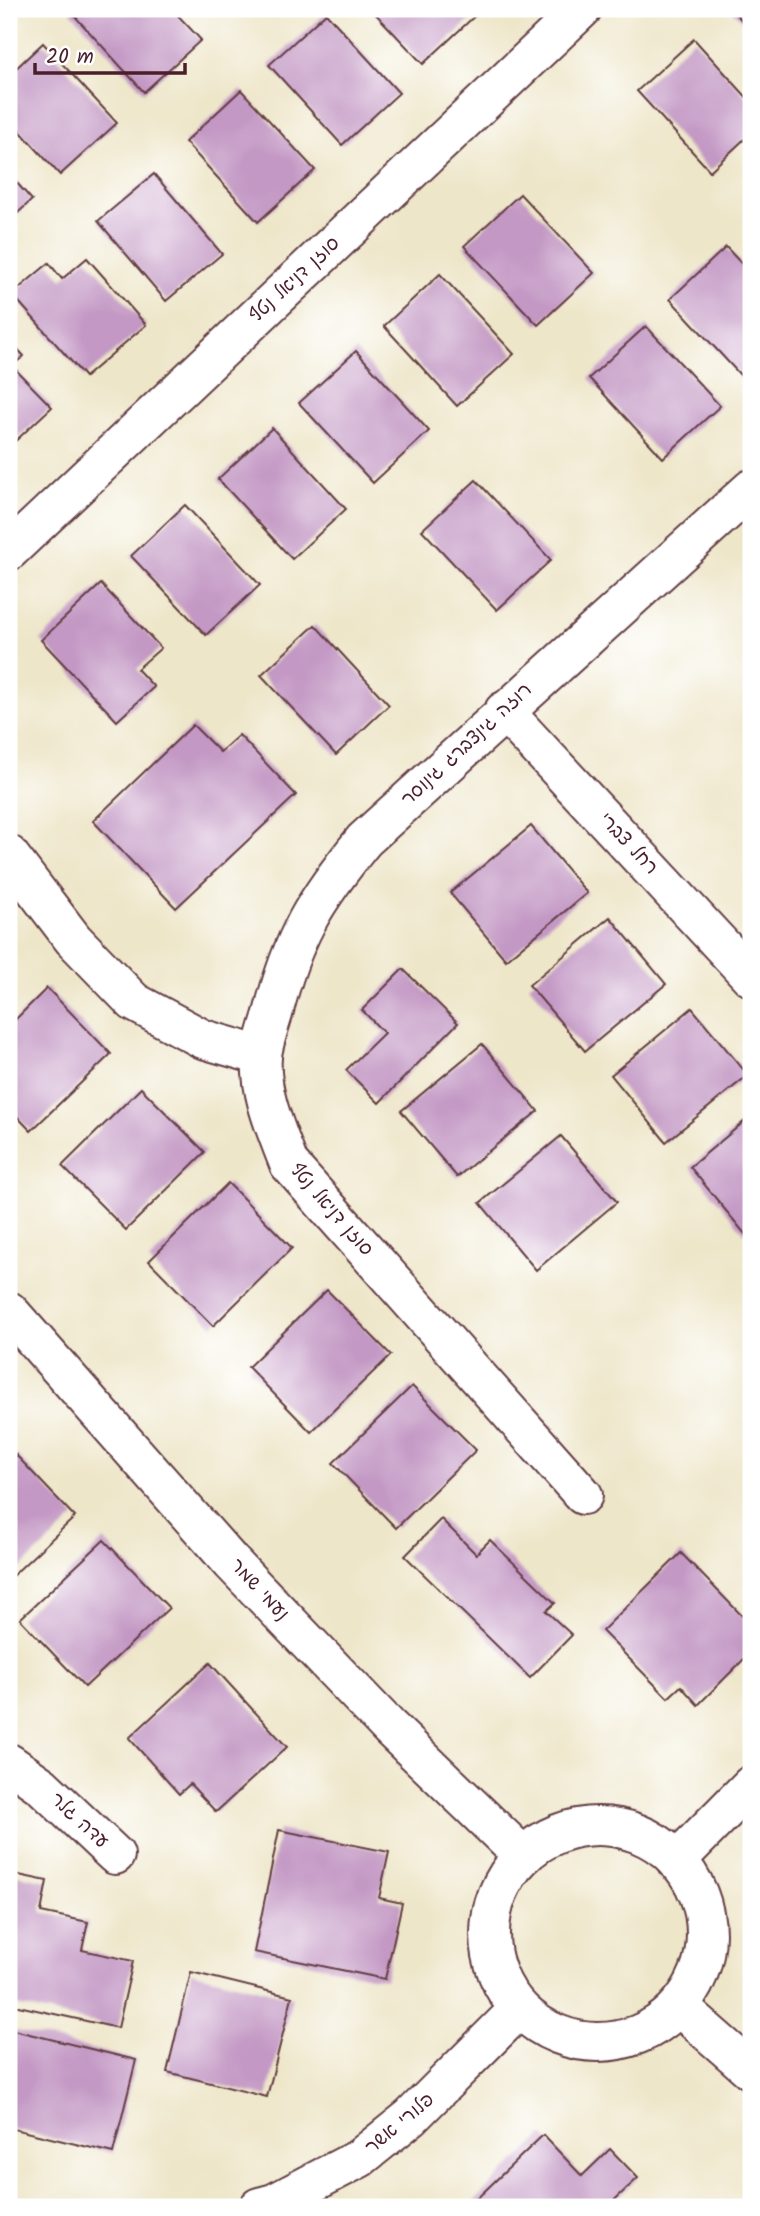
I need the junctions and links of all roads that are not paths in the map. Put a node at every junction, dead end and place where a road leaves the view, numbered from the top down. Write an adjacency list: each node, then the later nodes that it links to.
1 (582, 9): 3 (street, סוזן דניאל נטף)
2 (751, 489): 4 (street, רוזה גינצברג גינוסר)
3 (9, 551)
4 (504, 711): 6 (street, רחל צברי); 7 (street, רוזה גינצברג גינוסר)
5 (9, 855): 7 (street)
6 (751, 977)
7 (262, 1056): 9 (street, סוזן דניאל נטף)
8 (9, 1311): 13 (street, נעמי שמר)
9 (583, 1495)
10 (9, 1763): 12 (street, עדה גלר)
11 (751, 1785): 14 (street)
12 (115, 1855)
13 (523, 1856): 14 (street); 16 (street)
14 (676, 1861): 15 (street)
15 (678, 2007): 16 (street); 17 (street)
16 (519, 2009): 18 (street, פלורי אשר)
17 (751, 2070)
18 (269, 2206)

